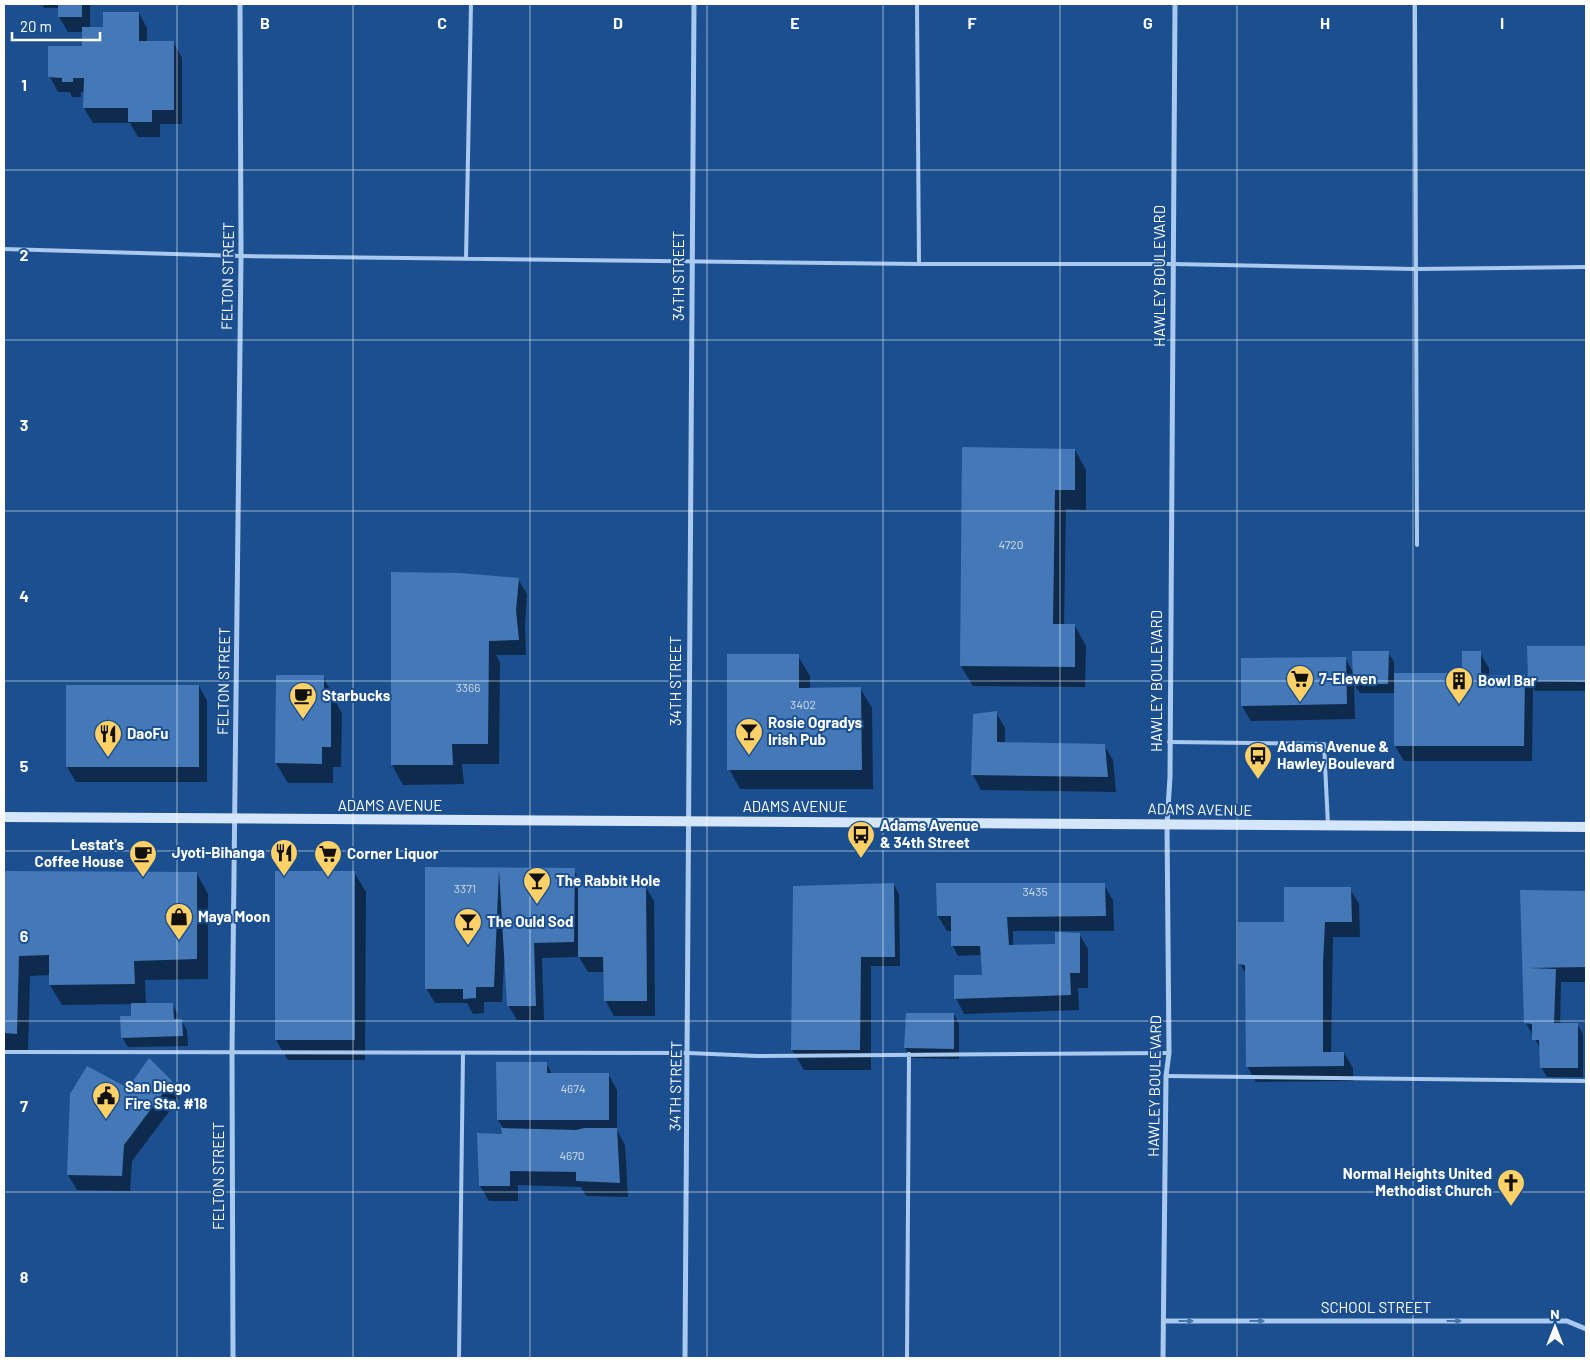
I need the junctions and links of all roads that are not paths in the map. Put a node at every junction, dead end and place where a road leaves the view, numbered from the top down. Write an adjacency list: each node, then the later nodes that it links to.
1 (240, 4): 8 (street, FELTON STREET)
2 (471, 4): 9 (lane)
3 (694, 4): 10 (street, 34TH STREET)
4 (917, 4): 11 (lane)
5 (1175, 4): 12 (street, HAWLEY BOULEVARD)
6 (1415, 4): 14 (lane)
7 (4, 249): 8 (lane)
8 (241, 256): 9 (lane); 18 (street, FELTON STREET)
9 (466, 259): 10 (lane)
10 (691, 261): 11 (lane); 19 (street, 34TH STREET)
11 (919, 264): 12 (lane)
12 (1173, 264): 14 (lane); 16 (street, HAWLEY BOULEVARD)
13 (1586, 267): 14 (lane)
14 (1415, 269): 15 (lane)
15 (1417, 545)
16 (1169, 742): 20 (street, HAWLEY BOULEVARD); 21 (lane)
17 (4, 817): 18 (main road, ADAMS AVENUE)
18 (236, 820): 19 (main road, ADAMS AVENUE); 24 (street, FELTON STREET)
19 (688, 822): 20 (main road, ADAMS AVENUE); 25 (street, 34TH STREET)
20 (1167, 824): 21 (main road, ADAMS AVENUE); 26 (street, HAWLEY BOULEVARD)
21 (1328, 826): 22 (main road, ADAMS AVENUE)
22 (1586, 828)
23 (4, 1052): 24 (lane)
24 (232, 1052): 27 (lane); 33 (street, FELTON STREET)
25 (689, 1053): 27 (lane); 28 (lane); 35 (street, 34TH STREET)
26 (1169, 1053): 28 (lane); 29 (street, HAWLEY BOULEVARD)
27 (463, 1054): 34 (lane)
28 (909, 1054): 36 (lane)
29 (1166, 1076): 30 (lane); 31 (street, HAWLEY BOULEVARD)
30 (1586, 1081)
31 (1164, 1321): 32 (street, SCHOOL STREET, one-way to 32); 37 (street, HAWLEY BOULEVARD)
32 (1586, 1329)
33 (233, 1358)
34 (459, 1358)
35 (685, 1358)
36 (906, 1358)
37 (1164, 1358)

